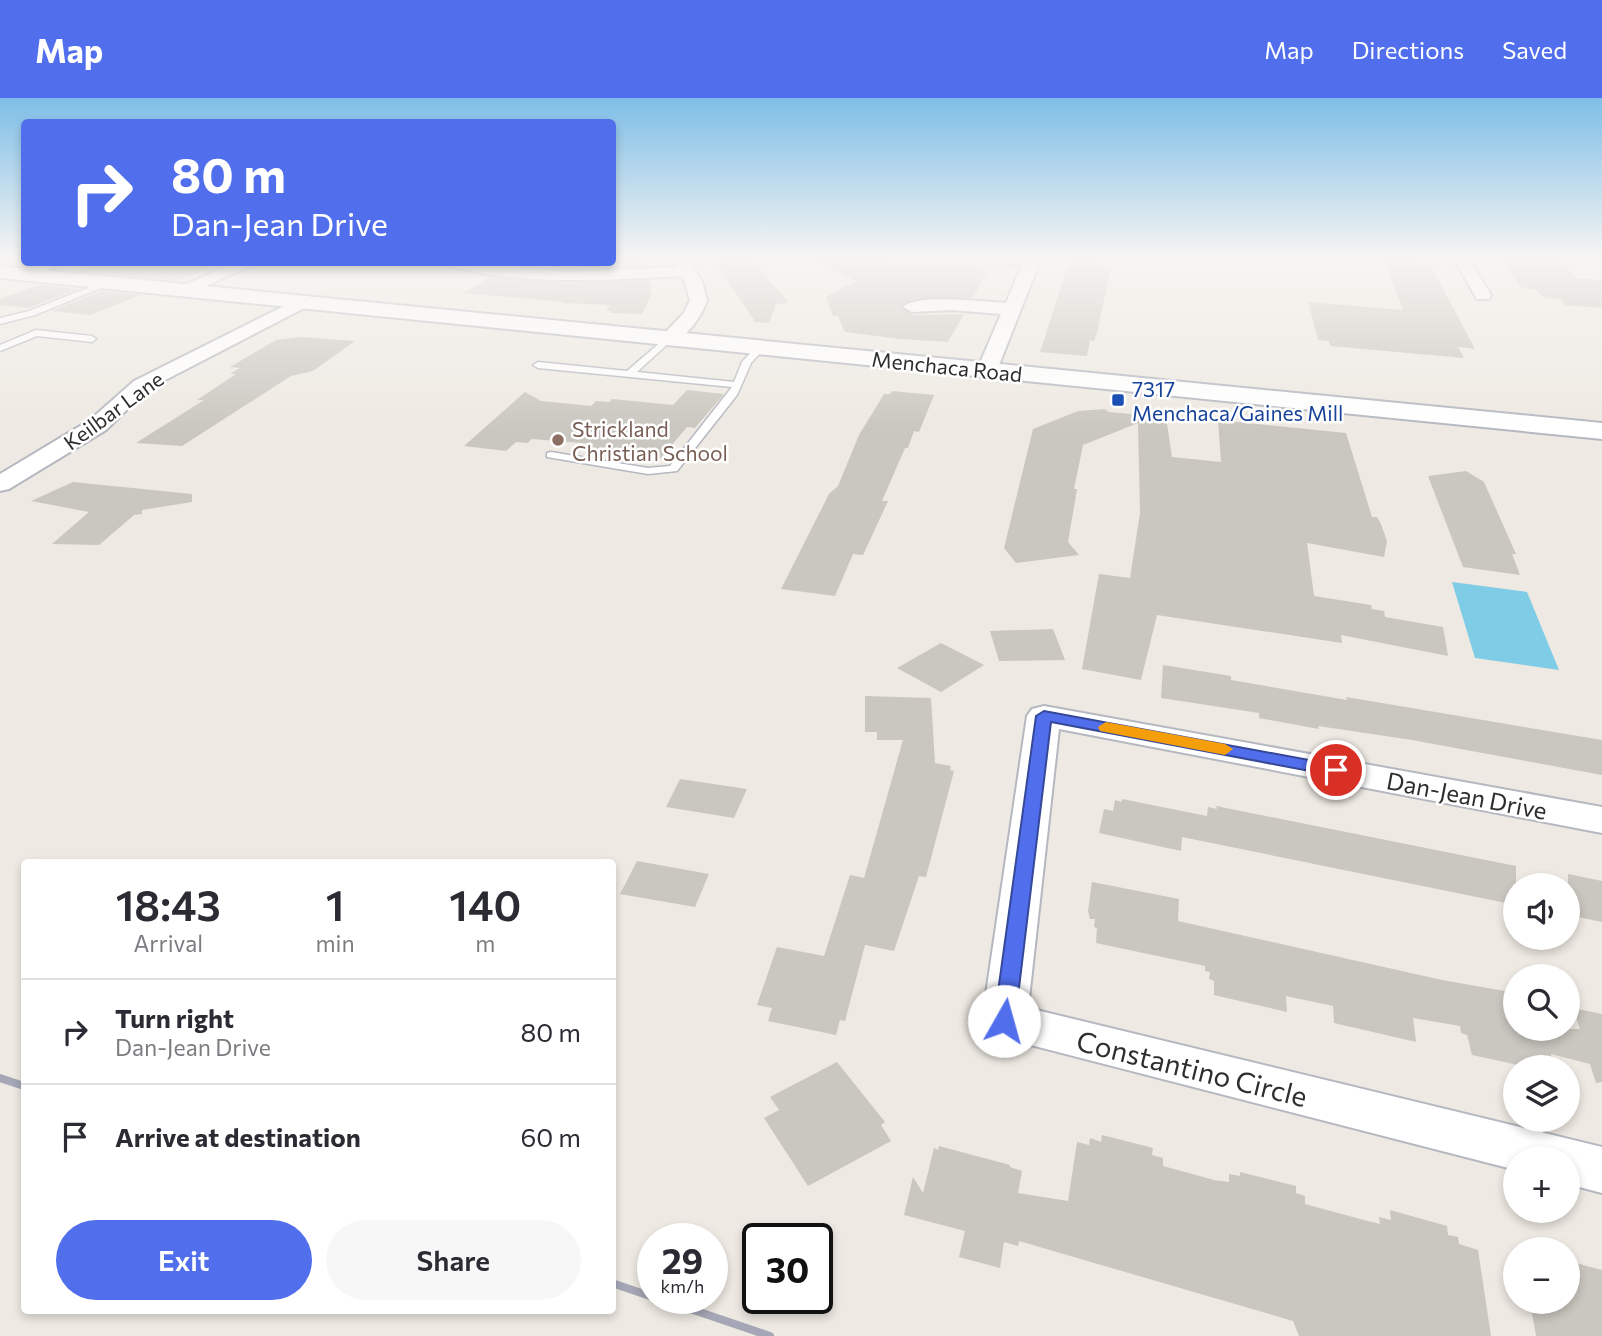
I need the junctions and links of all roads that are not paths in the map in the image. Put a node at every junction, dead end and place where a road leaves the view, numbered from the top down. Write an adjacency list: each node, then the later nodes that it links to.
1 (29, 314): 6 (lane)
2 (279, 314): 17 (street, Keilbar Lane)
3 (430, 314): 7 (main road, Menchaca Road)
4 (694, 314): 7 (street)
5 (1009, 314): 12 (street)
6 (0, 321)
7 (669, 338): 10 (main road, Menchaca Road); 13 (lane)
8 (92, 339): 9 (lane)
9 (0, 348)
10 (760, 348): 12 (main road, Menchaca Road); 14 (lane)
11 (538, 365): 13 (lane)
12 (986, 370): 15 (main road, Menchaca Road)
13 (628, 375): 14 (lane)
14 (738, 385): 16 (lane)
15 (1602, 430)
16 (551, 455)
17 (0, 484)
18 (1044, 716): 19 (street, Dan-Jean Drive); 20 (street, Constantino Circle)
19 (1602, 820)
20 (1508, 1146)
21 (1580, 1164): 22 (street)
22 (1602, 1170)

